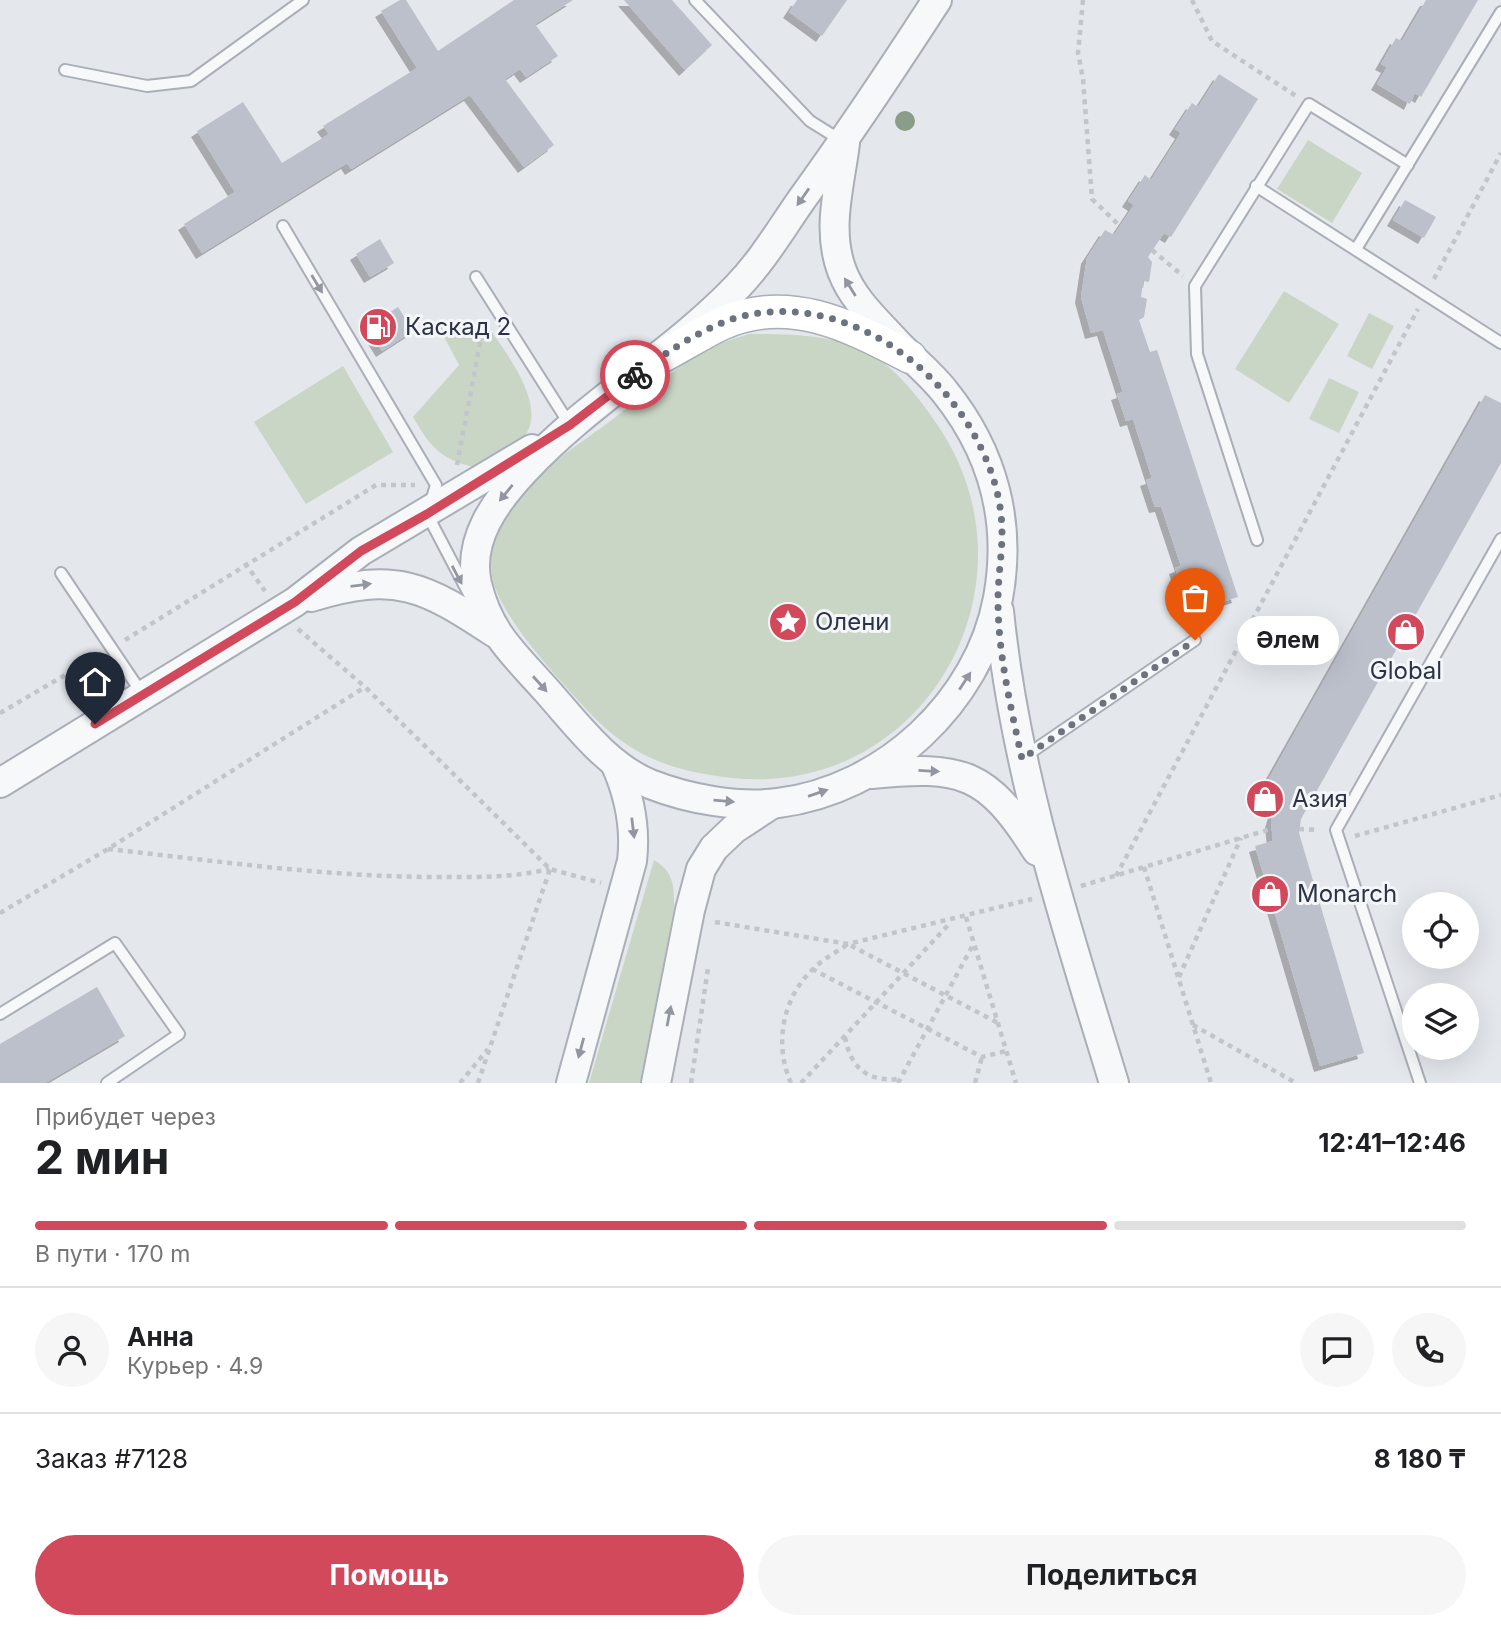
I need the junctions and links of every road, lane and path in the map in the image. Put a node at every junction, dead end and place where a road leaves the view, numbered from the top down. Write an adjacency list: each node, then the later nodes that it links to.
1 (303, 0): 7 (lane)
2 (695, 0): 9 (lane)
3 (937, 0): 9 (street)
4 (1083, 0): 14 (path)
5 (1192, 0): 8 (path)
6 (1501, 12): 11 (lane)
7 (65, 70)
8 (1309, 104): 11 (lane); 12 (lane)
9 (845, 143): 22 (street, one-way to 9); 23 (street, one-way to 23)
10 (1501, 153): 19 (path)
11 (1408, 165): 15 (lane)
12 (1256, 186): 15 (lane); 18 (lane)
13 (283, 226): 26 (lane, one-way to 26)
14 (1120, 226)
15 (1356, 249): 19 (lane)
16 (1153, 250): 18 (path)
17 (476, 277): 20 (lane)
18 (1195, 286): 29 (lane)
19 (1426, 295): 21 (lane); 51 (path)
20 (488, 297): 24 (lane); 25 (path)
21 (1501, 343)
22 (910, 357): 23 (main road); 31 (street)
23 (659, 358): 24 (street)
24 (570, 425): 27 (street); 33 (street, one-way to 33)
25 (467, 465)
26 (436, 485): 27 (lane); 35 (path)
27 (427, 514): 32 (street); 33 (lane, one-way to 33)
28 (1501, 539): 46 (lane)
29 (1257, 540)
30 (61, 573): 35 (lane)
31 (998, 601): 38 (street); 40 (street, one-way to 31)
32 (295, 602): 33 (street, one-way to 33); 36 (street)
33 (495, 633): 39 (street, one-way to 39)
34 (1195, 640): 38 (lane)
35 (112, 648): 36 (lane); 37 (path)
36 (143, 695): 41 (street)
37 (0, 713)
38 (1022, 759): 52 (street)
39 (615, 763): 43 (street, one-way to 43); 77 (street, one-way to 77)
40 (861, 775): 43 (street, one-way to 40); 52 (street, one-way to 52)
41 (0, 783)
42 (1501, 795): 46 (path)
43 (772, 804): 78 (street, one-way to 43)
44 (1272, 829): 47 (path)
45 (1299, 829): 46 (path)
46 (1336, 830): 87 (lane)
47 (1241, 838): 49 (path); 62 (path)
48 (108, 849): 50 (path); 50 (path); 53 (path)
49 (1144, 867): 51 (path); 62 (path)
50 (550, 869): 70 (path)
51 (1116, 876): 52 (path)
52 (1053, 881): 54 (path); 84 (street)
53 (0, 913)
54 (967, 917): 55 (path); 57 (path)
55 (953, 921): 58 (path); 61 (path)
56 (713, 933): 58 (path)
57 (974, 942): 63 (path); 66 (path)
58 (848, 944): 60 (path); 61 (path)
59 (709, 961): 79 (path)
60 (813, 969): 64 (path); 80 (path)
61 (903, 974): 63 (path); 64 (path)
62 (1178, 978): 67 (path)
63 (945, 995): 66 (path); 68 (path)
64 (877, 1003): 68 (path); 69 (path)
65 (0, 1014): 74 (lane)
66 (998, 1023): 71 (path)
67 (1192, 1024): 85 (path); 86 (path)
68 (927, 1028): 72 (path); 73 (path)
69 (845, 1036): 73 (path); 81 (path)
70 (490, 1047): 75 (path); 76 (path)
71 (1006, 1051): 72 (path); 83 (path)
72 (982, 1057): 82 (path)
73 (899, 1081)
74 (107, 1083)
75 (460, 1083)
76 (478, 1083)
77 (571, 1083)
78 (656, 1083)
79 (691, 1083)
80 (791, 1083)
81 (802, 1083)
82 (975, 1083)
83 (1016, 1083)
84 (1114, 1083)
85 (1211, 1083)
86 (1296, 1083)
87 (1420, 1083)

